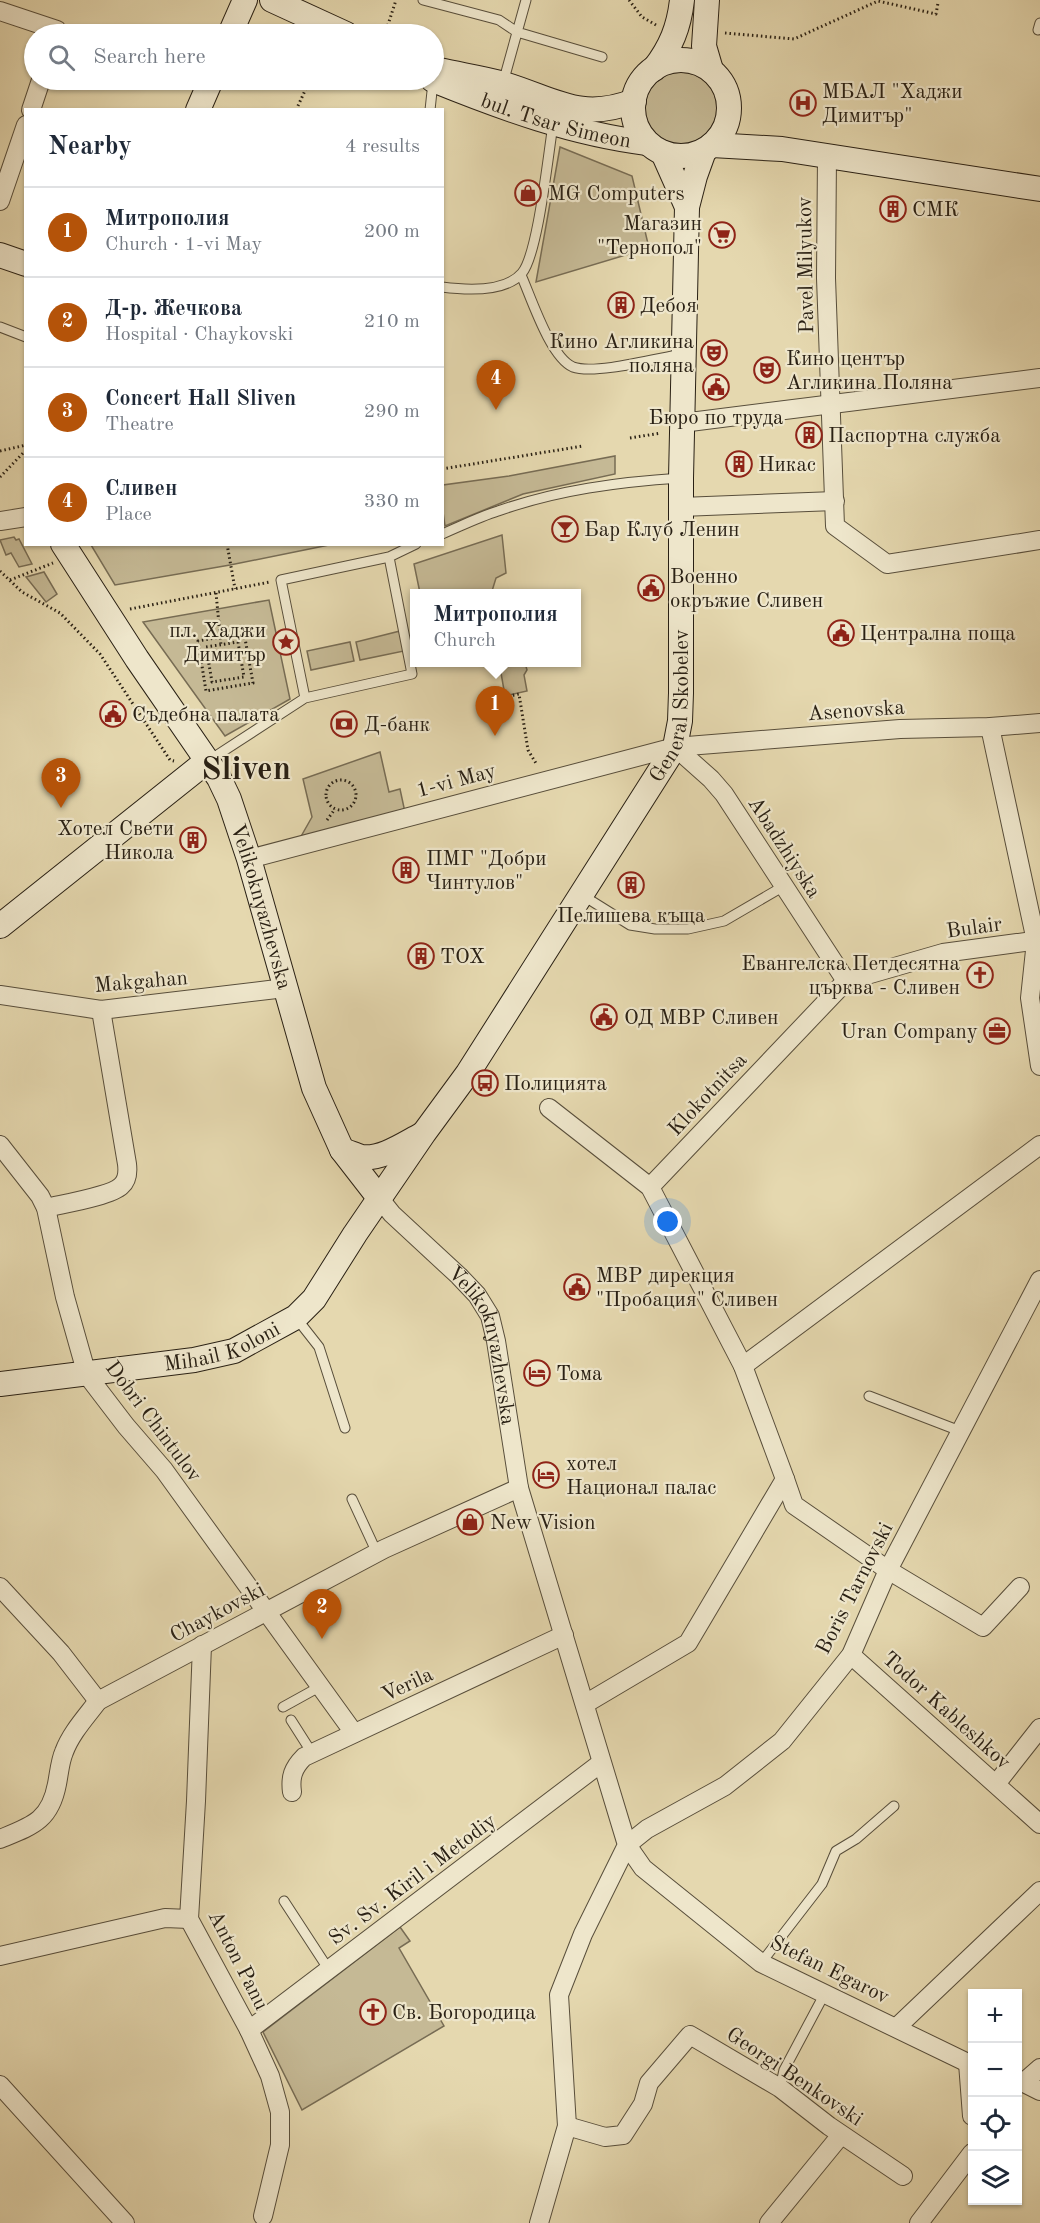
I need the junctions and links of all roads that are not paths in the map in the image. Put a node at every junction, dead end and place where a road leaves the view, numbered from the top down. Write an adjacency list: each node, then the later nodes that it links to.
1 (245, 0): 9 (street)
2 (272, 0): 10 (street)
3 (423, 0): 11 (lane)
4 (526, 0): 11 (lane)
5 (682, 0): 13 (street)
6 (707, 0): 14 (street)
7 (0, 11): 8 (street)
8 (39, 24)
9 (234, 24)
10 (324, 24)
11 (517, 32): 12 (lane); 20 (lane)
12 (602, 57)
13 (654, 69): 14 (street); 21 (street)
14 (711, 70): 25 (street)
15 (444, 73): 20 (street, bul. Tsar Simeon)
16 (444, 82): 20 (street, bul. Tsar Simeon)
17 (38, 90): 22 (street)
18 (207, 90): 23 (street)
19 (432, 90): 24 (lane)
20 (499, 94): 21 (street, bul. Tsar Simeon); 26 (street, bul. Tsar Simeon)
21 (634, 101): 28 (street)
22 (32, 108)
23 (199, 108)
24 (430, 108)
25 (729, 114): 29 (street); 30 (street)
26 (554, 123): 28 (street, bul. Tsar Simeon); 37 (lane)
27 (24, 131): 33 (street)
28 (655, 148): 29 (street); 34 (street, General Skobelev)
29 (708, 148): 30 (street); 34 (street, General Skobelev)
30 (782, 149): 31 (street)
31 (827, 156): 32 (street); 43 (street, Pavel Milyukov)
32 (1040, 189)
33 (0, 201)
34 (687, 207): 41 (street, General Skobelev)
35 (0, 255): 36 (street)
36 (24, 263)
37 (521, 275): 38 (lane); 41 (lane)
38 (444, 287)
39 (0, 327): 40 (lane)
40 (24, 336)
41 (683, 354): 44 (street, General Skobelev)
42 (1039, 381): 43 (street)
43 (831, 404): 44 (street); 46 (street, Pavel Milyukov)
44 (682, 426): 45 (street, General Skobelev)
45 (681, 477): 47 (street, General Skobelev); 50 (lane)
46 (835, 501): 47 (street); 51 (street, Pavel Milyukov)
47 (681, 507): 60 (street, General Skobelev)
48 (24, 517): 49 (street)
49 (0, 521)
50 (444, 533)
51 (1040, 540)
52 (412, 546): 54 (lane)
53 (67, 550): 61 (street, Velikoknyazhevska)
54 (389, 557): 55 (lane); 57 (lane)
55 (410, 664)
56 (411, 667): 57 (lane)
57 (305, 698): 61 (lane)
58 (1040, 723): 59 (street, Asenovska)
59 (990, 727): 60 (street, Asenovska); 66 (street)
60 (675, 747): 62 (street, 1-vi May); 63 (street, Abadzhiyska); 64 (street, General Skobelev)
61 (201, 766): 62 (street, Velikoknyazhevska); 65 (street)
62 (249, 859): 68 (street, Velikoknyazhevska)
63 (784, 886): 64 (lane); 67 (street, Abadzhiyska)
64 (582, 894): 73 (street, General Skobelev)
65 (0, 926)
66 (1038, 940): 67 (street, Bulair); 71 (street)
67 (846, 981): 77 (street, Klokotnitsa)
68 (285, 988): 70 (street, Makgahan); 76 (street, Velikoknyazhevska)
69 (0, 995): 70 (street, Makgahan)
70 (101, 1010): 79 (street)
71 (1040, 1066)
72 (549, 1108): 77 (street)
73 (424, 1133): 76 (street); 78 (street, Mihail Koloni)
74 (0, 1144): 79 (street, Dobri Chintulov)
75 (1040, 1145): 82 (street)
76 (342, 1150): 78 (street, Velikoknyazhevska)
77 (650, 1187): 82 (street)
78 (380, 1199): 81 (street, Mihail Koloni); 89 (street, Velikoknyazhevska)
79 (46, 1208): 83 (street, Dobri Chintulov)
80 (1040, 1280): 87 (street, Boris Tarnovski)
81 (296, 1317): 83 (street, Mihail Koloni); 86 (lane)
82 (742, 1366): 88 (street)
83 (87, 1375): 84 (street, Mihail Koloni); 95 (street, Dobri Chintulov)
84 (0, 1384)
85 (869, 1396): 87 (lane)
86 (345, 1428)
87 (960, 1431): 92 (street, Boris Tarnovski)
88 (785, 1479): 92 (street); 101 (street)
89 (519, 1488): 91 (street, Chaykovski); 96 (street, Velikoknyazhevska)
90 (352, 1499): 91 (lane)
91 (376, 1553): 95 (street, Chaykovski)
92 (888, 1570): 94 (street); 98 (street, Boris Tarnovski)
93 (0, 1587): 100 (street)
94 (1020, 1587)
95 (267, 1611): 97 (street, Chaykovski); 99 (street, Dobri Chintulov)
96 (564, 1635): 101 (street, Velikoknyazhevska); 105 (street, Verila)
97 (202, 1645): 100 (street, Chaykovski); 116 (street, Anton Panu)
98 (851, 1655): 108 (street, Todor Kableshkov); 113 (street, Boris Tarnovski)
99 (321, 1686): 102 (lane); 105 (street, Dobri Chintulov)
100 (98, 1701): 112 (street, Chaykovski)
101 (585, 1704): 107 (street, Velikoknyazhevska)
102 (283, 1707)
103 (291, 1720): 106 (lane)
104 (1040, 1728): 108 (street)
105 (354, 1733): 106 (street, Verila)
106 (312, 1753): 109 (street, Verila)
107 (602, 1763): 113 (street, Velikoknyazhevska); 119 (street, Sv. Sv. Kiril i Metodiy)
108 (996, 1784): 111 (street, Todor Kableshkov)
109 (292, 1792)
110 (894, 1806): 118 (lane)
111 (1040, 1824)
112 (0, 1839)
113 (627, 1845): 118 (street, Stefan Egarov); 128 (street)
114 (1040, 1891): 121 (street)
115 (284, 1901): 119 (lane)
116 (189, 1920): 117 (street); 122 (street, Anton Panu)
117 (0, 1956)
118 (761, 1963): 120 (street, Stefan Egarov)
119 (330, 1970): 122 (street, Sv. Sv. Kiril i Metodiy)
120 (825, 1993): 121 (street, Stefan Egarov); 126 (lane)
121 (897, 2027): 123 (street, Stefan Egarov)
122 (249, 2030): 132 (street, Anton Panu)
123 (968, 2063)
124 (1040, 2068): 125 (street)
125 (1027, 2084)
126 (780, 2088): 128 (street, Georgi Benkovski); 129 (street, Georgi Benkovski)
127 (6, 2095): 133 (street)
128 (567, 2126): 134 (street)
129 (841, 2135): 131 (street, Georgi Benkovski); 135 (street)
130 (968, 2158): 136 (street)
131 (903, 2176)
132 (263, 2216)
133 (124, 2223)
134 (539, 2223)
135 (769, 2223)
136 (919, 2223)

